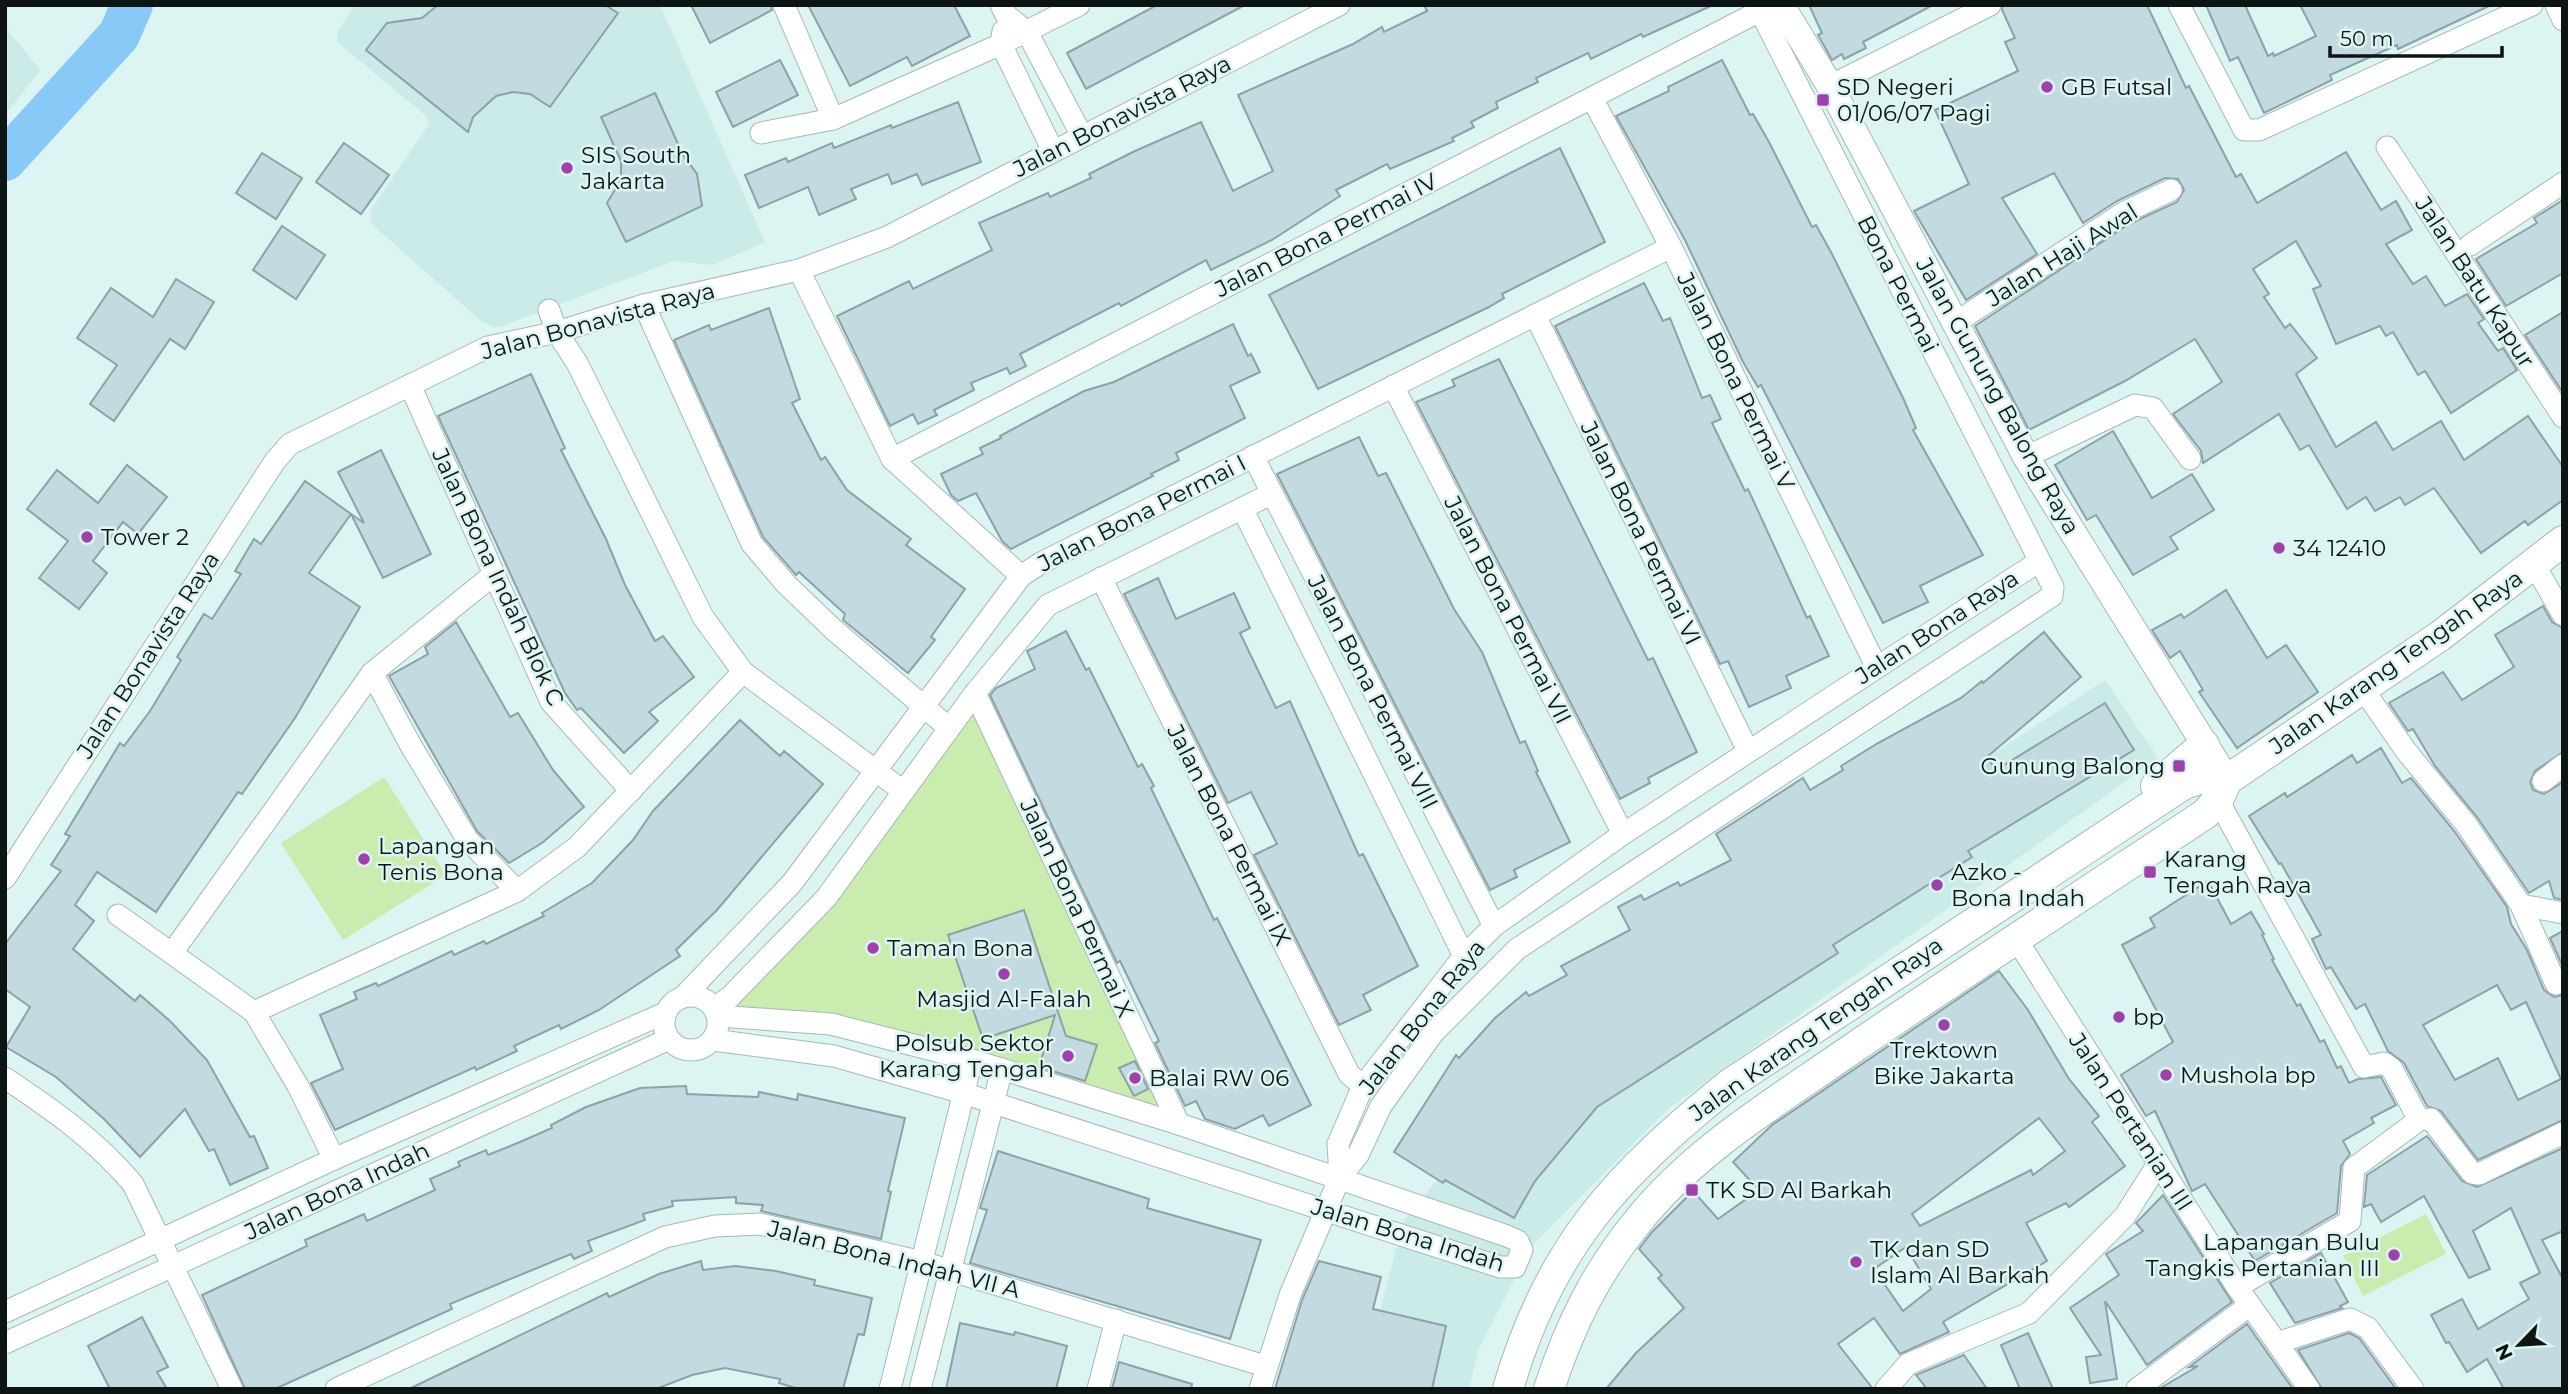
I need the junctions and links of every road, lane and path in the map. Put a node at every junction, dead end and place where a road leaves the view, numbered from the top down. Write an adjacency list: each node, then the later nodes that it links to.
1 (784, 5): 16 (street)
2 (1079, 5): 12 (street)
3 (1339, 5): 18 (street, Jalan Bonavista Raya)
4 (1990, 5): 10 (street)
5 (2179, 5): 6 (street)
6 (2532, 5)
7 (2556, 5): 11 (street)
8 (1766, 7): 14 (street, Jalan Gunung Balong Raya); 15 (street, Jalan Bona Permai IV); 41 (street, Bona Permai)
9 (1003, 10): 12 (street); 13 (street)
10 (1964, 12): 14 (street)
11 (2563, 20)
12 (1027, 33): 13 (street); 18 (street)
13 (1001, 44): 16 (street); 20 (street)
14 (1830, 86): 29 (street, Jalan Gunung Balong Raya)
15 (1592, 98): 24 (street, Jalan Bona Permai V); 37 (street, Jalan Bona Permai IV)
16 (833, 119): 17 (street)
17 (761, 133)
18 (1082, 136): 20 (street, Jalan Bonavista Raya)
19 (2387, 147): 33 (street, Jalan Batu Kapur)
20 (1053, 151): 25 (street, Jalan Bonavista Raya)
21 (2563, 183): 23 (street)
22 (2171, 190): 29 (street, Jalan Haji Awal)
23 (2470, 245)
24 (1671, 247): 28 (street, Jalan Bona Permai I); 47 (street, Jalan Bona Permai V)
25 (799, 270): 26 (street, Jalan Bonavista Raya); 37 (street)
26 (645, 305): 30 (street, Jalan Bonavista Raya); 52 (street)
27 (549, 310): 30 (street)
28 (1535, 315): 32 (street, Jalan Bona Permai I); 55 (street, Jalan Bona Permai VI)
29 (1955, 323): 35 (street, Jalan Gunung Balong Raya)
30 (557, 332): 31 (street, Jalan Bonavista Raya); 48 (street)
31 (410, 385): 43 (street, Jalan Bona Indah Blok C); 66 (street, Jalan Bonavista Raya)
32 (1393, 386): 34 (street, Jalan Bona Permai I); 63 (street, Jalan Bona Permai VII)
33 (2563, 417)
34 (1253, 456): 38 (street, Jalan Bona Permai VIII); 44 (street, Jalan Bona Permai I)
35 (2026, 457): 36 (street); 54 (street, Jalan Gunung Balong Raya)
36 (2190, 458)
37 (892, 459): 44 (street)
38 (1271, 494): 39 (street, Jalan Bona Permai I); 71 (street, Jalan Bona Permai VIII)
39 (1242, 508): 45 (street, Jalan Bona Permai I); 74 (street, Jalan Bona Permai VIII)
40 (2563, 541): 42 (main road, Jalan Karang Tengah Raya)
41 (2038, 562): 47 (street, Jalan Bona Raya); 93 (street, Jalan Bona Raya)
42 (2534, 564): 46 (street); 50 (main road, Jalan Karang Tengah Raya)
43 (493, 575): 49 (street); 60 (street, Jalan Bona Indah Blok C)
44 (1021, 576): 52 (street, Jalan Bona Permai I)
45 (1101, 578): 51 (street, Jalan Bona Permai I); 85 (street, Jalan Bona Permai IX)
46 (2563, 615)
47 (1876, 666): 55 (street, Jalan Bona Raya)
48 (743, 672): 57 (street); 60 (street)
49 (372, 673): 67 (street); 73 (street)
50 (2363, 689): 59 (main road, Jalan Karang Tengah Raya); 68 (street)
51 (975, 693): 53 (street, Jalan Bona Permai I); 89 (street, Jalan Bona Permai X)
52 (924, 707): 53 (street); 57 (street, Jalan Bona Permai I)
53 (949, 728): 61 (street, Jalan Bona Permai I)
54 (2204, 745): 59 (street, Jalan Gunung Balong Raya); 62 (main road)
55 (1748, 751): 63 (street, Jalan Bona Raya)
56 (2563, 765): 58 (street)
57 (876, 770): 61 (street); 76 (street, Jalan Bona Permai I)
58 (2543, 781)
59 (2222, 790): 62 (main road, Jalan Karang Tengah Raya); 65 (main road, Jalan Karang Tengah Raya); 88 (street)
60 (631, 791): 67 (street)
61 (904, 791): 78 (street, Jalan Bona Permai I)
62 (2130, 819): 64 (main road, Jalan Karang Tengah Raya)
63 (1623, 834): 71 (street, Jalan Bona Raya)
64 (2096, 841): 65 (main road); 112 (main road, Jalan Karang Tengah Raya)
65 (2116, 873): 72 (main road, Jalan Karang Tengah Raya)
66 (5, 878)
67 (517, 891): 77 (street)
68 (2521, 905): 69 (street); 75 (street)
69 (2563, 913)
70 (118, 915): 73 (street)
71 (1494, 926): 74 (street, Jalan Bona Raya)
72 (2015, 937): 92 (street, Jalan Pertanian III); 113 (main road, Jalan Karang Tengah Raya)
73 (173, 953): 77 (street)
74 (1464, 956): 85 (street, Jalan Bona Raya)
75 (2556, 984)
76 (684, 996): 78 (street); 79 (street)
77 (254, 1012): 91 (street)
78 (716, 1012): 81 (street); 82 (street, Jalan Bona Indah)
79 (665, 1013): 80 (street); 91 (street, Jalan Bona Indah)
80 (668, 1039): 81 (street); 97 (street, Jalan Bona Indah)
81 (713, 1040): 86 (street, Jalan Bona Indah)
82 (972, 1060): 83 (street, Jalan Bona Indah); 86 (street)
83 (1002, 1069): 87 (street); 89 (street, Jalan Bona Indah)
84 (5, 1077): 95 (street)
85 (1363, 1086): 93 (street, Jalan Bona Raya)
86 (963, 1093): 87 (street, Jalan Bona Indah); 96 (street)
87 (993, 1101): 94 (street, Jalan Bona Indah); 98 (street)
88 (2419, 1120): 90 (street); 99 (street)
89 (1179, 1124): 93 (street, Jalan Bona Indah)
90 (2563, 1133)
91 (334, 1159): 95 (street, Jalan Bona Indah)
92 (2158, 1164): 99 (street, Jalan Pertanian III); 114 (street)
93 (1340, 1177): 94 (street, Jalan Bona Raya); 94 (street, Jalan Bona Indah)
94 (1327, 1210): 105 (street, Jalan Bona Raya)
95 (161, 1238): 97 (street); 101 (street, Jalan Bona Indah)
96 (922, 1262): 98 (street, Jalan Bona Indah VII A); 107 (street, Jalan Bona Indah VII A); 108 (street)
97 (174, 1266): 103 (street, Jalan Bona Indah); 106 (street)
98 (950, 1270): 102 (street, Jalan Bona Indah VII A); 109 (street)
99 (2237, 1287): 100 (street, Jalan Pertanian III)
100 (2250, 1305): 104 (street, Jalan Pertanian III); 115 (street)
101 (5, 1312)
102 (1116, 1320): 105 (street, Jalan Bona Indah VII A); 110 (street)
103 (5, 1343)
104 (2277, 1343): 116 (street, Jalan Pertanian III); 117 (street)
105 (1265, 1366): 111 (street, Jalan Bona Raya)
106 (232, 1389)
107 (336, 1389)
108 (890, 1389)
109 (920, 1389)
110 (1098, 1389)
111 (1260, 1389)
112 (1508, 1389)
113 (1549, 1389)
114 (1886, 1389)
115 (2137, 1389)
116 (2309, 1389)
117 (2413, 1389)

